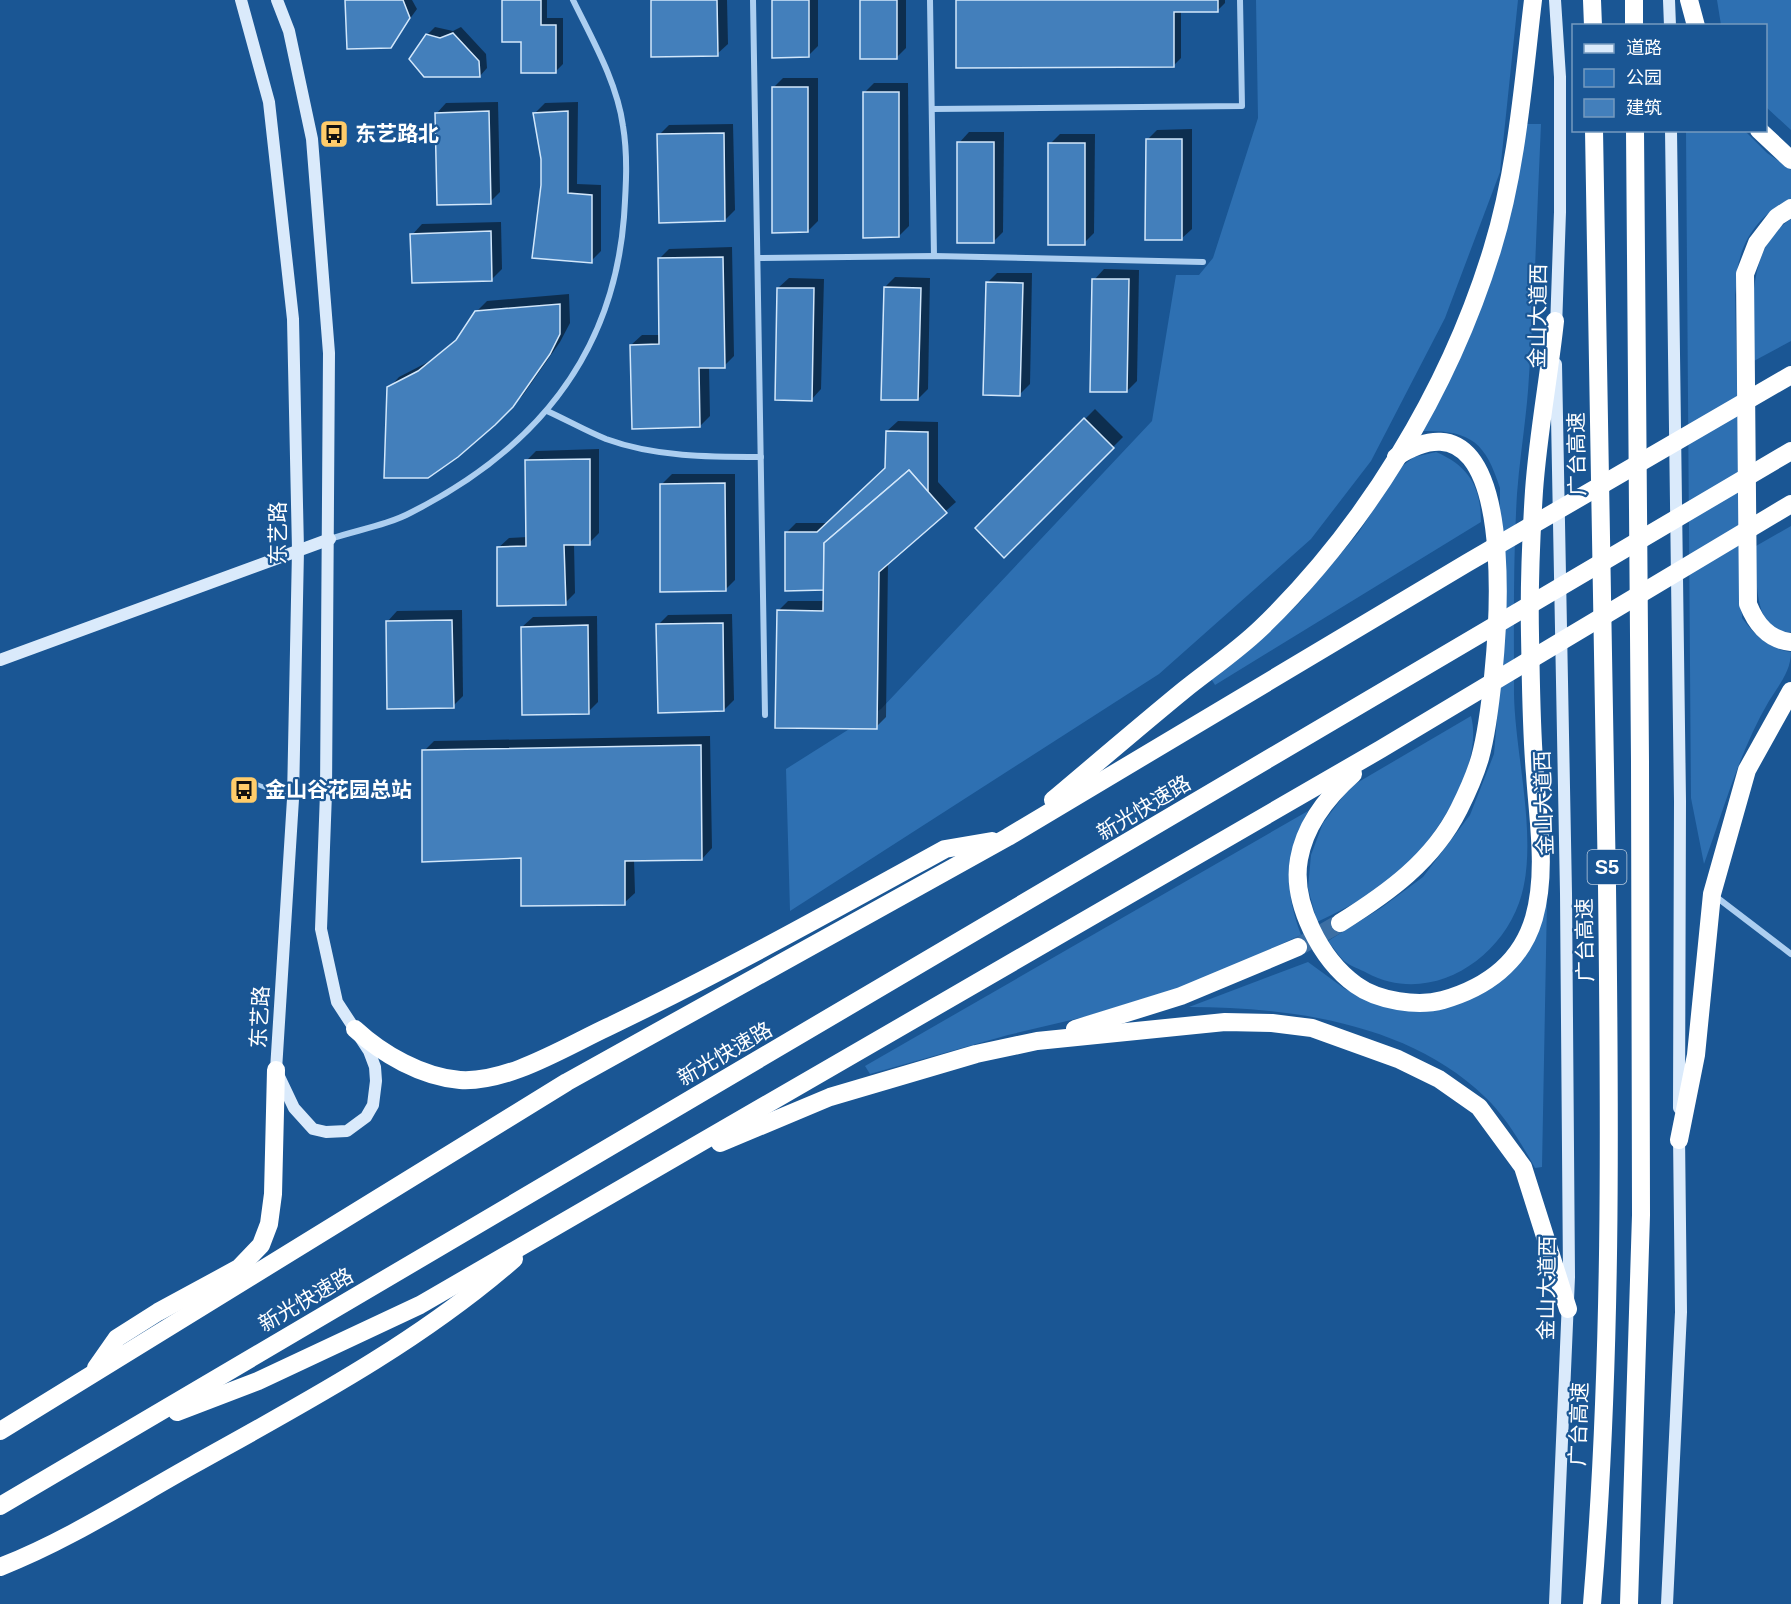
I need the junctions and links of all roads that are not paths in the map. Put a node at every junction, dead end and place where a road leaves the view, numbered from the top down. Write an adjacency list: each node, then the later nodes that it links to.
1 (241, 0): 35 (main road, 东艺路)
2 (277, 0): 34 (main road)
3 (573, 0): 29 (street)
4 (753, 0): 25 (street)
5 (930, 0): 17 (street)
6 (1240, 0): 17 (street)
7 (1533, 0): 32 (highway)
8 (1555, 0): 27 (main road, 金山大道西)
9 (1592, 0): 13 (highway)
10 (1634, 0): 14 (highway)
11 (1670, 0): 15 (main road)
12 (1689, 0): 16 (highway)
13 (1593, 24)
14 (1634, 24)
15 (1670, 24)
16 (1695, 24)
17 (932, 109): 24 (street)
18 (1594, 132): 61 (highway, 广台高速 / S5)
19 (1635, 132): 62 (highway, S5)
20 (1671, 132): 51 (main road)
21 (1761, 132): 22 (highway)
22 (1791, 160)
23 (1791, 208): 36 (highway)
24 (934, 256): 25 (street); 26 (street)
25 (758, 258): 31 (street)
26 (1203, 262)
27 (1556, 321): 40 (highway); 54 (main road, 金山大道西)
28 (1784, 380): 43 (highway)
29 (547, 411): 31 (street); 34 (street)
30 (1791, 451): 56 (highway, 新光快速路)
31 (761, 457): 39 (street)
32 (1396, 457): 43 (highway); 45 (highway)
33 (1791, 504): 40 (highway)
34 (330, 539): 35 (main road); 48 (main road)
35 (298, 550): 37 (main road); 42 (main road, 东艺路)
36 (1791, 642)
37 (0, 660)
38 (1791, 691): 44 (highway)
39 (765, 715)
40 (1381, 749): 52 (highway)
41 (246, 780): 42 (lane)
42 (293, 799): 50 (main road, 东艺路)
43 (1008, 837): 48 (highway); 55 (highway)
44 (1712, 894): 47 (street); 51 (highway)
45 (1340, 923)
46 (1299, 947): 49 (highway)
47 (1791, 954)
48 (355, 1029): 50 (main road)
49 (1036, 1041): 52 (highway); 54 (highway)
50 (276, 1070): 55 (highway)
51 (1679, 1140): 63 (main road)
52 (660, 1168): 53 (highway)
53 (547, 1230): 56 (highway); 59 (highway)
54 (1568, 1310): 60 (main road, 金山大道西)
55 (90, 1376): 57 (highway)
56 (130, 1430): 58 (highway, 新光快速路)
57 (0, 1431)
58 (0, 1506)
59 (0, 1567)
60 (1555, 1604)
61 (1592, 1604)
62 (1629, 1604)
63 (1667, 1604)

